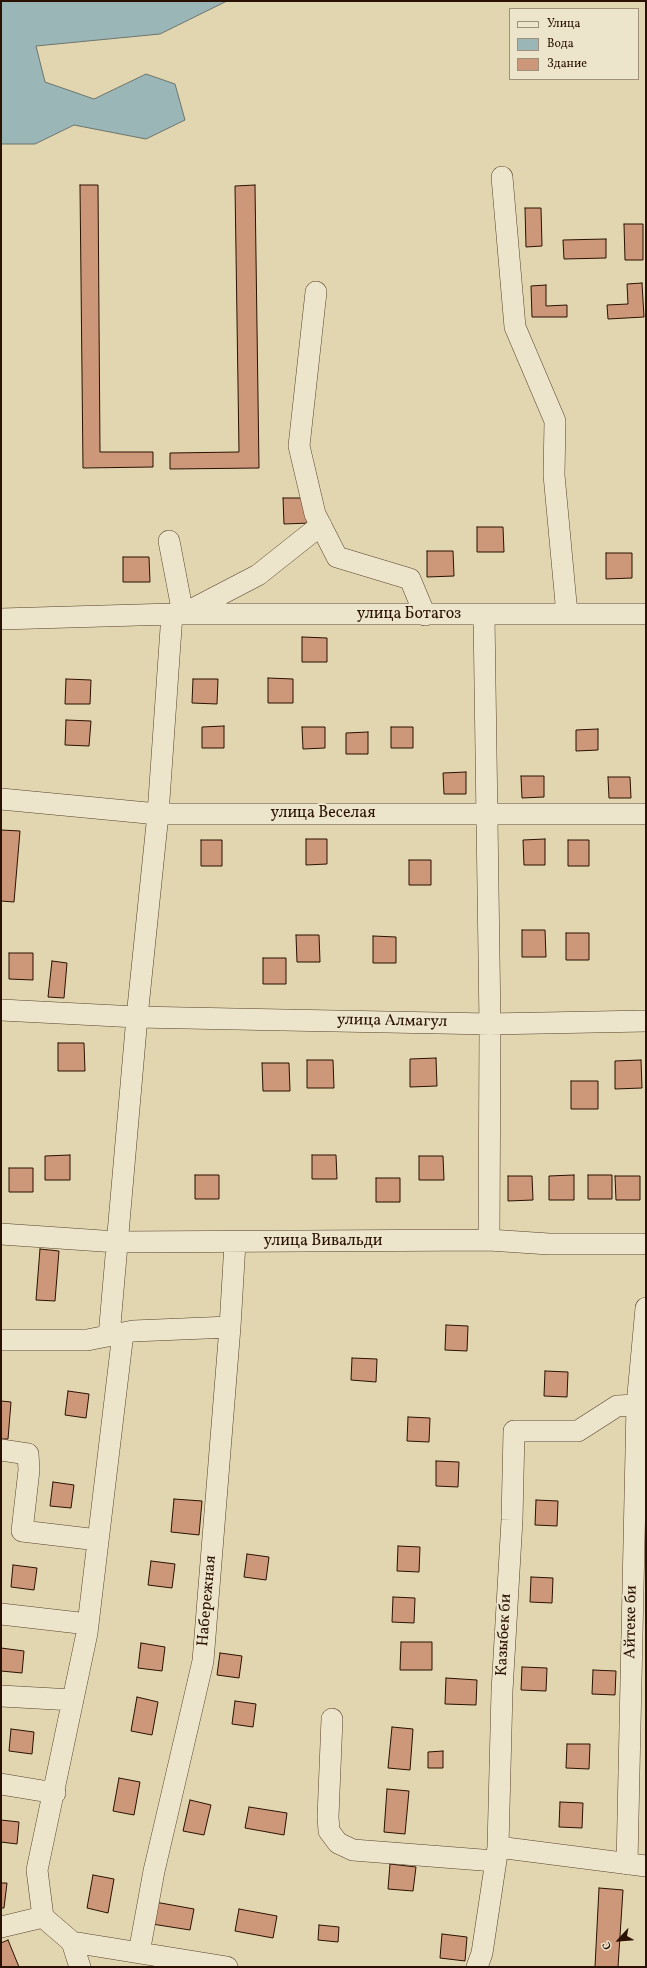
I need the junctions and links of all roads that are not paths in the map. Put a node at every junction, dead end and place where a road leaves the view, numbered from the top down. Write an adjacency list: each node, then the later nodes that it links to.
1 (502, 178): 6 (street)
2 (316, 292): 3 (street)
3 (321, 525): 5 (street); 8 (street)
4 (169, 541): 5 (street)
5 (178, 614): 8 (street, улица Ботагоз); 10 (street, улица Ботагоз); 12 (street)
6 (567, 614): 7 (street, улица Ботагоз); 9 (street, улица Ботагоз)
7 (646, 614)
8 (424, 615): 9 (street, улица Ботагоз)
9 (484, 615): 13 (street)
10 (1, 619)
11 (1, 799): 12 (street, улица Веселая)
12 (158, 814): 13 (street, улица Веселая); 16 (street)
13 (487, 814): 14 (street, улица Веселая); 18 (street)
14 (646, 814)
15 (1, 1010): 16 (street, улица Алмагул)
16 (137, 1017): 18 (street, улица Алмагул); 21 (street)
17 (646, 1021): 18 (street, улица Алмагул)
18 (490, 1024): 20 (street)
19 (1, 1234): 21 (street, улица Вивальди)
20 (489, 1240): 22 (street, улица Вивальди); 23 (street, улица Вивальди)
21 (117, 1242): 22 (street, улица Вивальди); 26 (street)
22 (235, 1243): 25 (street, Набережная)
23 (646, 1244)
24 (645, 1321): 28 (street, Айтеке би)
25 (230, 1327): 26 (street); 43 (street, Набережная)
26 (116, 1334): 27 (street); 30 (street)
27 (1, 1340)
28 (636, 1405): 38 (street, Казыбек би); 39 (street, Айтеке би)
29 (1, 1450): 30 (street)
30 (98, 1540): 32 (street)
31 (1, 1614): 32 (street)
32 (88, 1624): 34 (street)
33 (1, 1696): 34 (street)
34 (73, 1700): 37 (street)
35 (332, 1719): 38 (street)
36 (1, 1784): 37 (street)
37 (54, 1793): 40 (street)
38 (496, 1854): 39 (street); 46 (street, Казыбек би)
39 (637, 1865)
40 (43, 1917): 41 (street); 42 (street)
41 (1, 1927)
42 (72, 1942): 43 (street); 44 (street)
43 (139, 1953): 45 (street)
44 (80, 1967)
45 (227, 1967)
46 (477, 1967)

